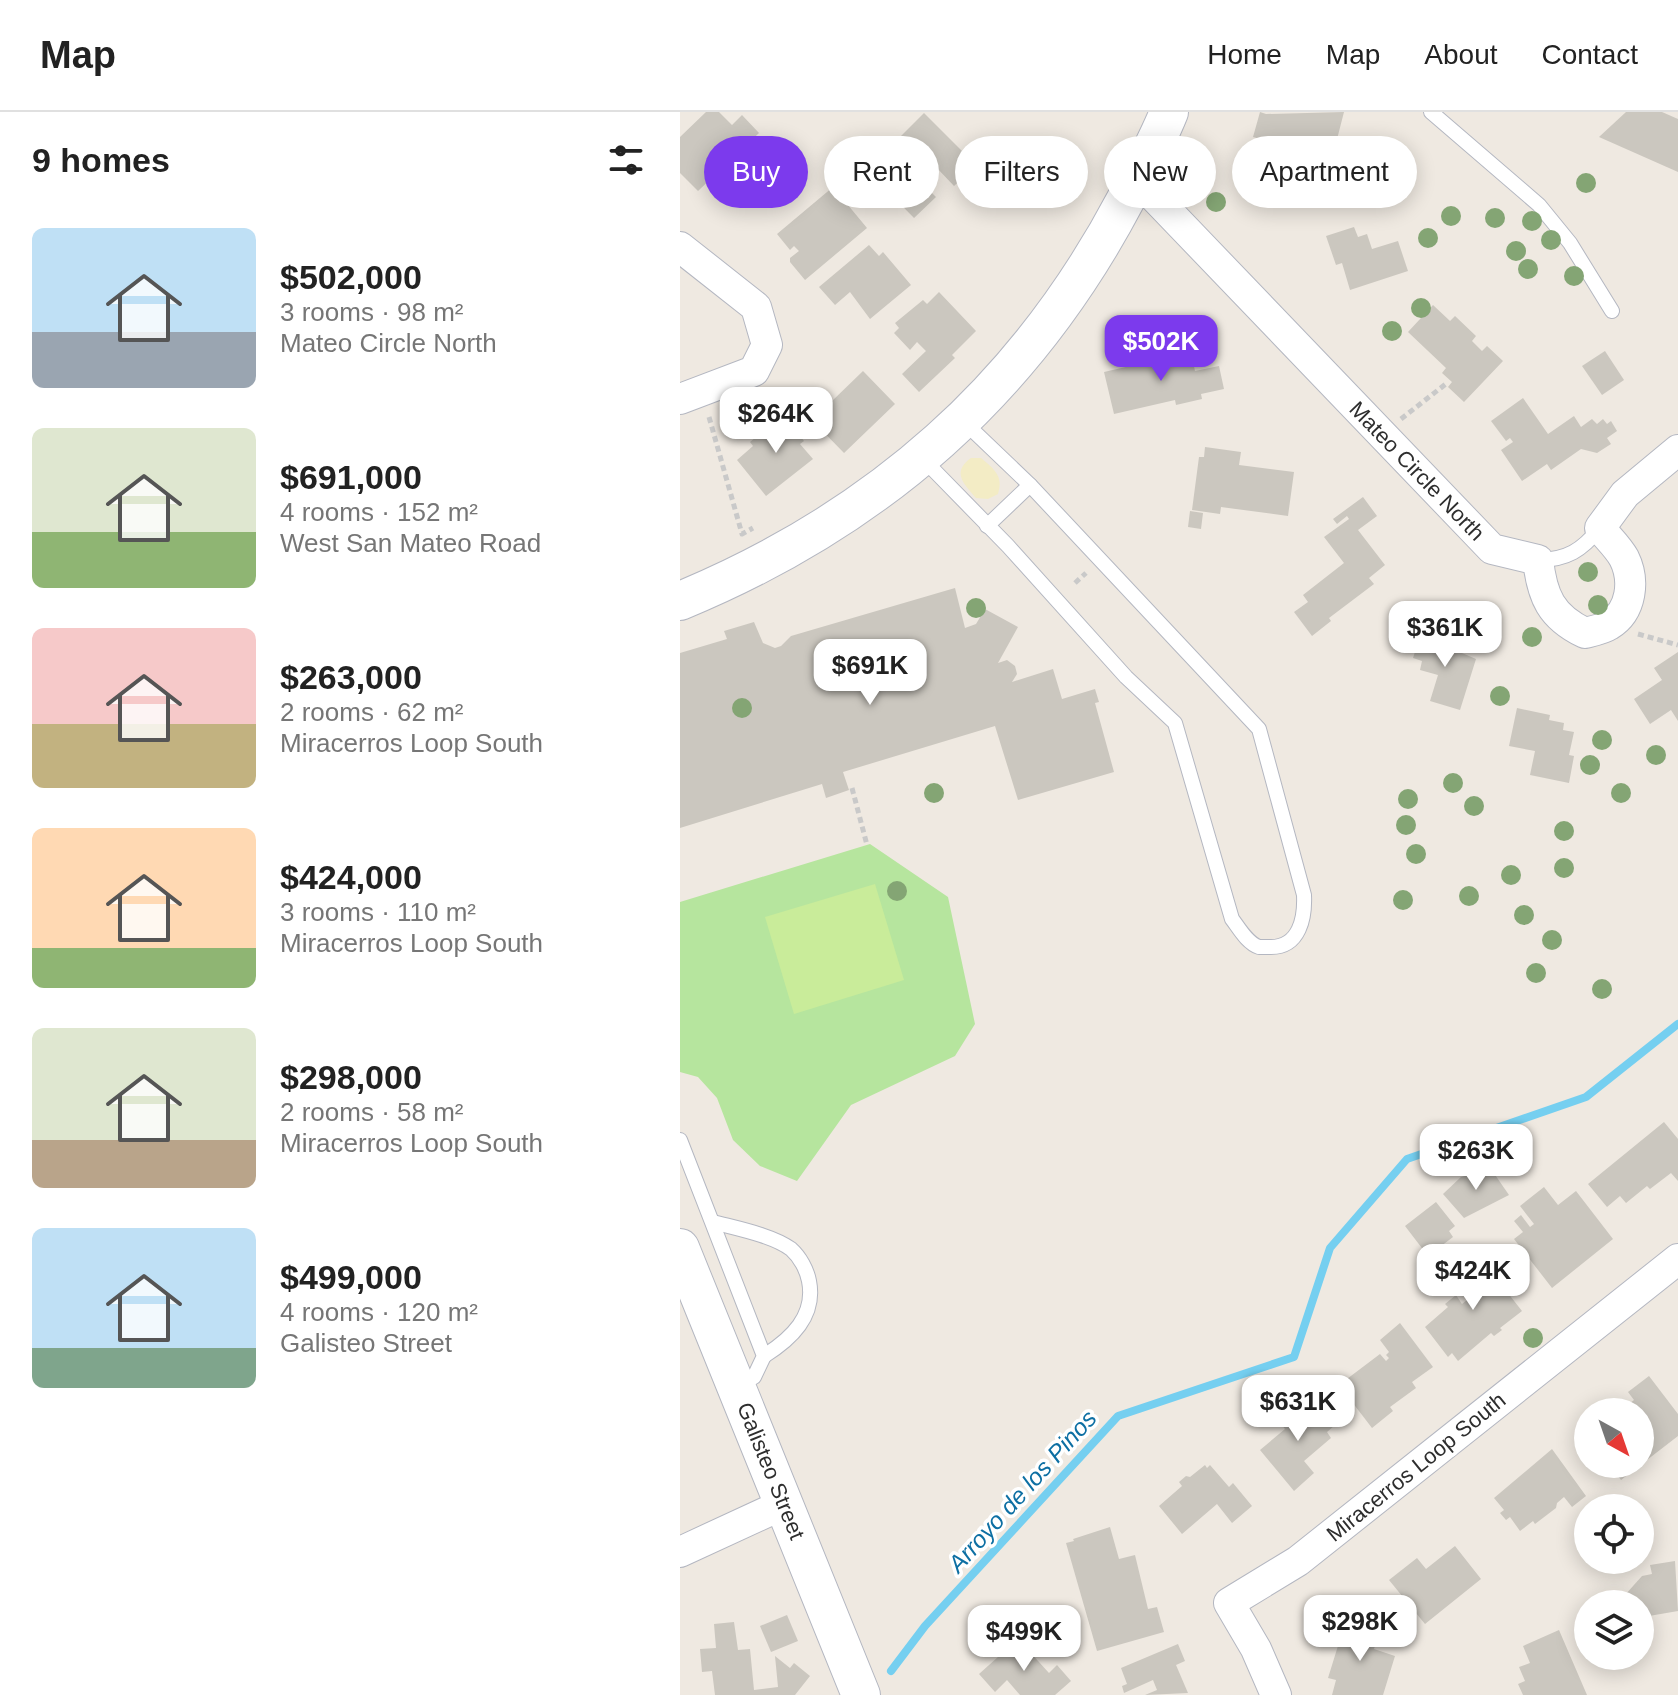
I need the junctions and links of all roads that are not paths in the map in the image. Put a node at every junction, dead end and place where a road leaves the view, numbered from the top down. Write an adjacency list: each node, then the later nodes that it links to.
1 (1169, 112): 3 (street)
2 (1431, 112): 7 (lane)
3 (1158, 136)
4 (1121, 208): 9 (street)
5 (1165, 208): 15 (street, Mateo Circle North)
6 (680, 247): 8 (street)
7 (1612, 311)
8 (693, 394)
9 (962, 420): 11 (street); 12 (lane)
10 (1678, 450): 14 (street)
11 (922, 458): 13 (lane); 16 (street)
12 (1030, 485): 13 (lane); 13 (lane)
13 (987, 526)
14 (1600, 528): 15 (lane); 15 (street)
15 (1538, 560)
16 (680, 601)
17 (680, 1140): 18 (lane)
18 (713, 1222): 21 (lane); 21 (lane)
19 (680, 1248): 22 (street, Galisteo Street)
20 (1678, 1259): 26 (street, Miracerros Loop South)
21 (764, 1356): 22 (lane)
22 (737, 1385): 23 (street, Galisteo Street)
23 (784, 1504): 24 (street); 25 (street, Galisteo Street)
24 (680, 1552)
25 (861, 1695)
26 (1276, 1695)

